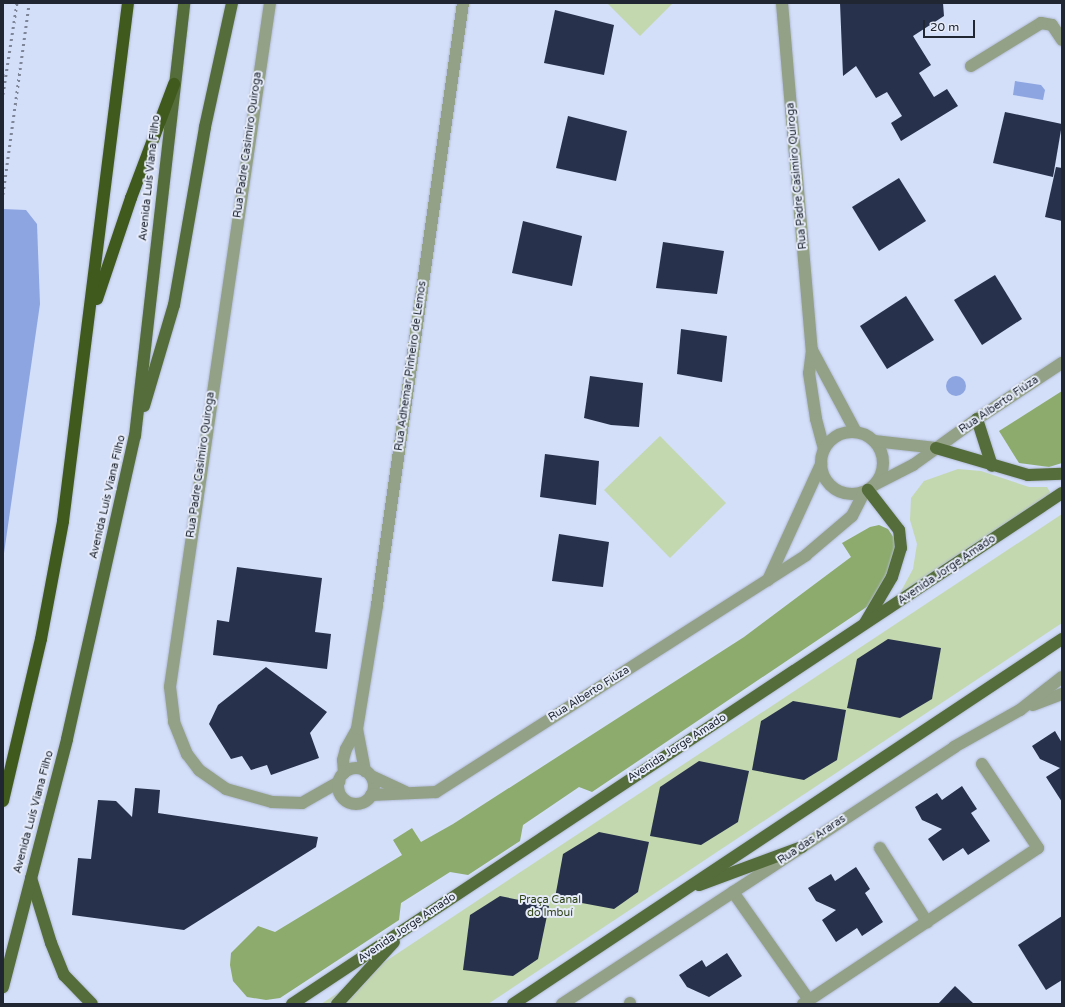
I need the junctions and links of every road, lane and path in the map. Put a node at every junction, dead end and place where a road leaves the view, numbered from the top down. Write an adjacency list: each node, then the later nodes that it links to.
1 (128, 3): 10 (highway)
2 (184, 3): 9 (main road, Avenida Luís Viana Filho)
3 (232, 3): 15 (main road)
4 (270, 3): 33 (street, Rua Padre Casimiro Quiroga)
5 (782, 3): 11 (street, Rua Padre Casimiro Quiroga)
6 (462, 4): 30 (street, Rua Adhemar Pinheiro de Lemos)
7 (1062, 40): 8 (street)
8 (971, 66)
9 (174, 84): 10 (highway); 15 (main road, Avenida Luís Viana Filho)
10 (88, 325): 36 (highway)
11 (812, 350): 14 (street, Rua Padre Casimiro Quiroga); 18 (street, Rua Padre Casimiro Quiroga)
12 (1062, 363): 13 (street, Rua Alberto Fiúza)
13 (977, 418): 17 (street, Rua Alberto Fiúza); 20 (main road)
14 (856, 432): 16 (street); 18 (street)
15 (135, 436): 39 (main road, Avenida Luís Viana Filho)
16 (874, 441): 17 (street); 22 (street)
17 (936, 448): 20 (main road); 22 (street, Rua Alberto Fiúza)
18 (824, 449): 19 (street)
19 (821, 464): 22 (street); 24 (street)
20 (992, 466): 21 (main road)
21 (1062, 474)
22 (869, 489): 24 (street, Rua Alberto Fiúza); 25 (main road)
23 (1062, 493): 25 (main road, Avenida Jorge Amado)
24 (767, 581): 34 (street, Rua Alberto Fiúza)
25 (863, 626): 43 (main road, Avenida Jorge Amado)
26 (1062, 638): 41 (main road)
27 (1062, 677): 29 (street, Rua das Araras)
28 (1062, 694): 29 (street)
29 (1020, 710): 37 (street, Rua das Araras)
30 (357, 729): 32 (street, Rua Adhemar Pinheiro de Lemos); 33 (street, Rua Adhemar Pinheiro de Lemos)
31 (982, 764): 42 (street)
32 (368, 773): 33 (street); 34 (street, Rua Alberto Fiúza); 35 (street)
33 (341, 778): 35 (street)
34 (407, 793): 35 (street, Rua Alberto Fiúza)
35 (371, 796)
36 (3, 801)
37 (802, 847): 40 (street, Rua das Araras); 41 (main road)
38 (880, 848): 42 (street)
39 (31, 877): 44 (main road, Avenida Luís Viana Filho); 46 (main road)
40 (733, 892): 45 (street); 50 (street, Rua das Araras)
41 (679, 893): 49 (main road)
42 (927, 922): 45 (street)
43 (405, 929): 47 (main road, Avenida Jorge Amado); 48 (main road)
44 (3, 987)
45 (806, 1002)
46 (92, 1004)
47 (292, 1004)
48 (337, 1004)
49 (513, 1004)
50 (562, 1004)

